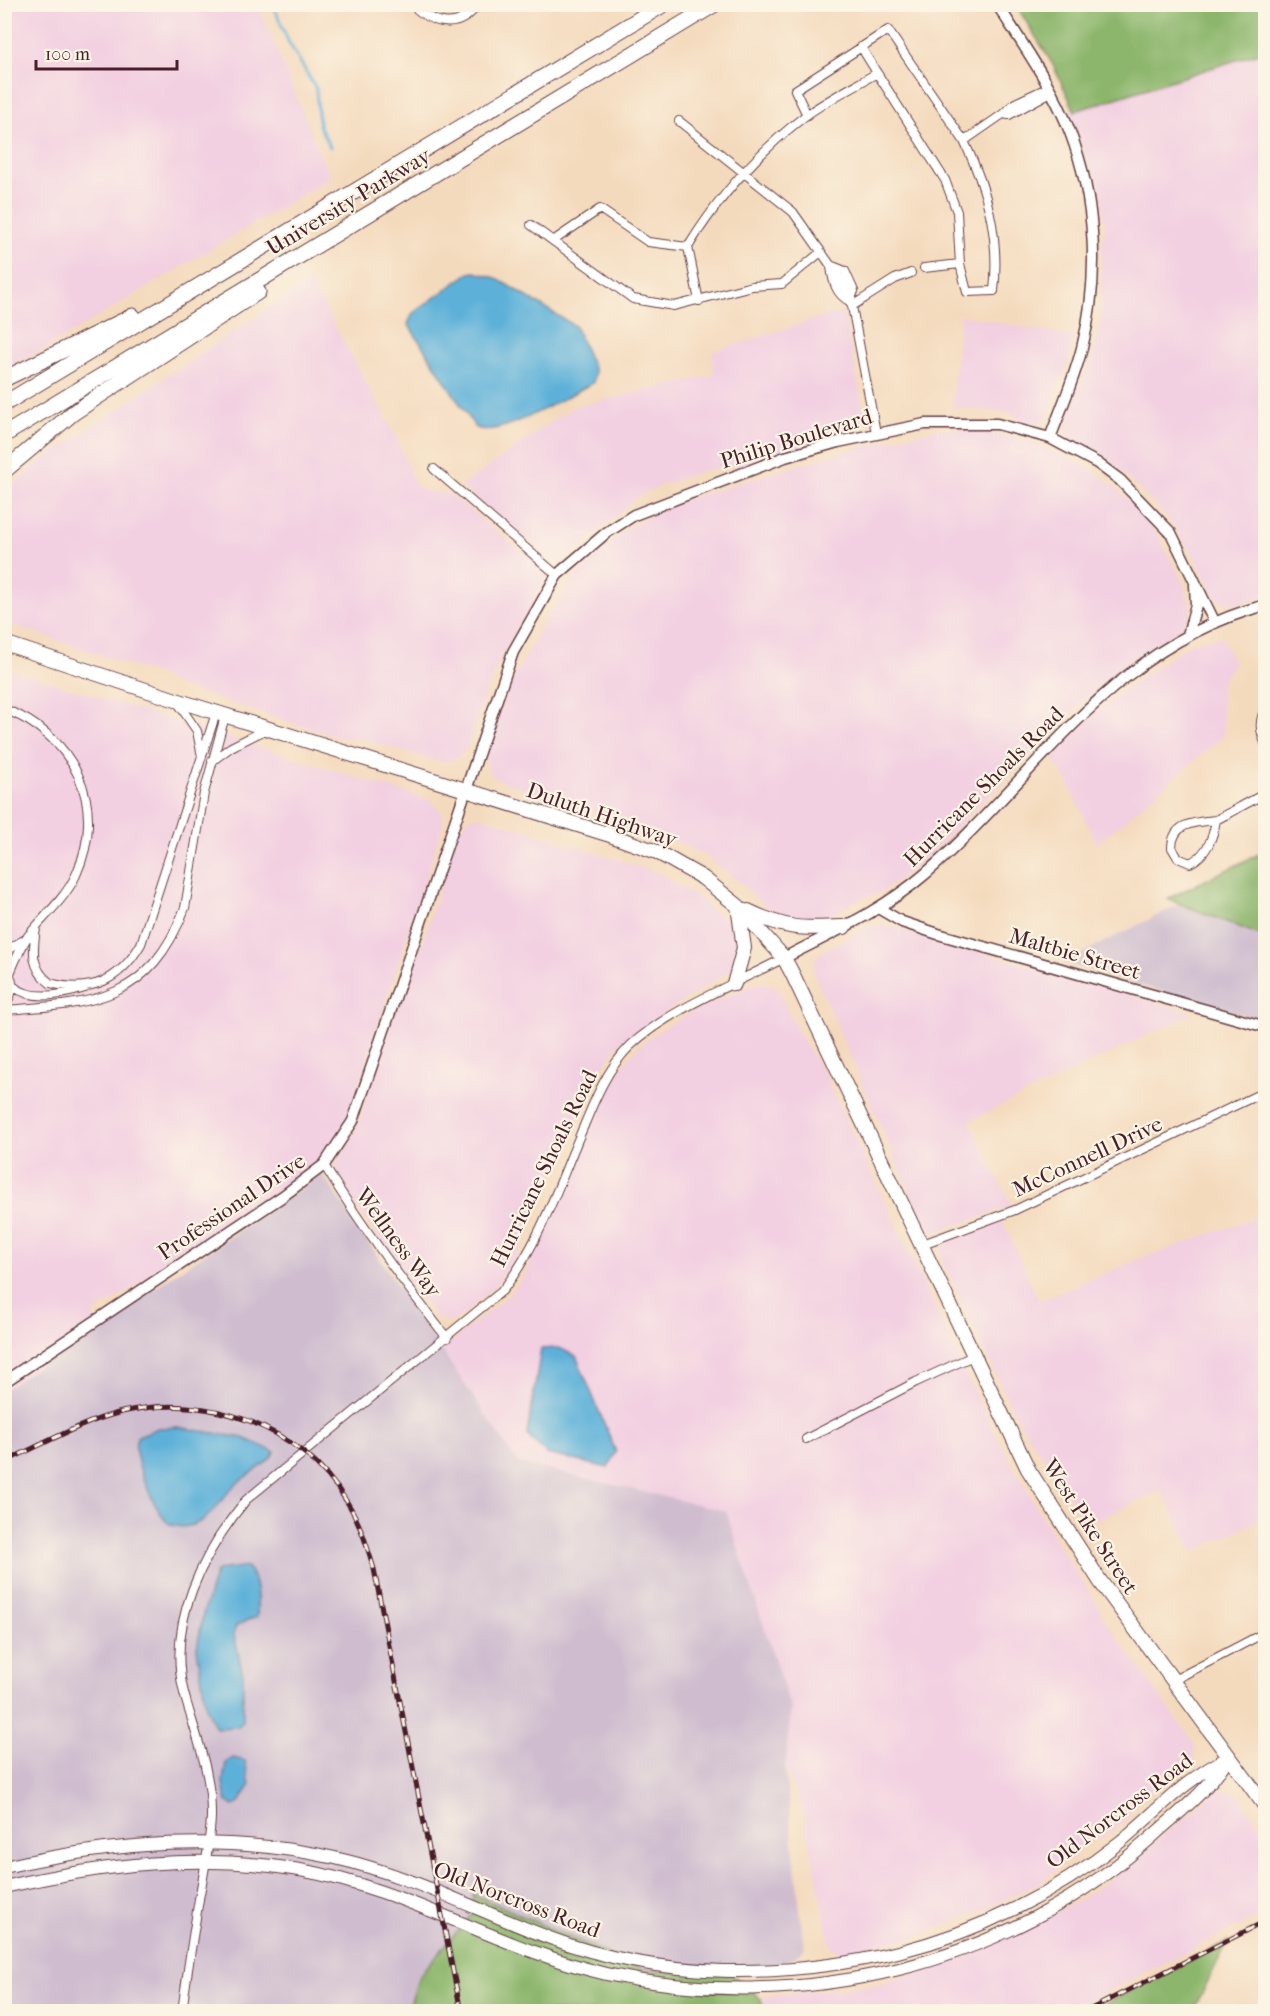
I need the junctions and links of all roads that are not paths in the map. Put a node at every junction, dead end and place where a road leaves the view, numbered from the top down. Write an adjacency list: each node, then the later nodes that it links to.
1 (411, 4): 2 (street)
2 (478, 4)
3 (664, 4): 23 (highway, University Parkway)
4 (715, 4): 17 (highway, University Parkway)
5 (998, 4): 8 (street)
6 (861, 47): 7 (street); 9 (street); 11 (street)
7 (877, 73): 9 (street); 18 (street)
8 (1050, 90): 11 (street); 30 (street)
9 (807, 115): 12 (street)
10 (678, 121): 12 (street)
11 (964, 141): 18 (street)
12 (743, 173): 15 (street); 16 (street)
13 (531, 225): 14 (street)
14 (553, 241): 15 (street); 24 (street)
15 (688, 247): 24 (street)
16 (821, 252): 19 (street); 24 (street)
17 (291, 262): 29 (highway, University Parkway); 32 (highway)
18 (960, 264): 20 (street)
19 (830, 265): 22 (street); 22 (street)
20 (924, 268)
21 (911, 273): 25 (street)
22 (844, 286): 25 (street); 25 (street)
23 (193, 289): 26 (highway); 27 (highway, University Parkway)
24 (699, 301)
25 (851, 304): 28 (street)
26 (4, 379)
27 (4, 404)
28 (876, 433): 30 (street, Philip Boulevard); 33 (street, Philip Boulevard)
29 (4, 435)
30 (1050, 438): 34 (street, Philip Boulevard)
31 (434, 469): 33 (street)
32 (4, 471)
33 (557, 575): 47 (street, Philip Boulevard)
34 (1195, 579): 36 (street, Philip Boulevard); 37 (street)
35 (1266, 605): 36 (street, Hurricane Shoals Road)
36 (1215, 623): 37 (street, Hurricane Shoals Road)
37 (1188, 635): 51 (street, Hurricane Shoals Road)
38 (4, 643): 39 (main road, Duluth Highway)
39 (176, 700): 42 (main road, Duluth Highway); 45 (street)
40 (1266, 708): 44 (street)
41 (4, 709): 53 (street)
42 (220, 714): 43 (main road, Duluth Highway); 45 (street); 46 (street)
43 (267, 729): 46 (street); 47 (main road, Duluth Highway)
44 (1266, 745)
45 (201, 759): 60 (street)
46 (212, 761): 61 (street)
47 (466, 791): 50 (main road, Duluth Highway); 64 (street, Professional Drive)
48 (1266, 793): 49 (street)
49 (1216, 820): 49 (street)
50 (738, 906): 52 (main road); 56 (main road, Duluth Highway); 58 (main road)
51 (878, 908): 52 (street, Hurricane Shoals Road); 62 (street, Maltbie Street)
52 (844, 927): 56 (street, Hurricane Shoals Road)
53 (36, 928): 54 (street); 60 (street)
54 (27, 938): 55 (street); 57 (street)
55 (4, 952)
56 (784, 958): 58 (street, Hurricane Shoals Road); 65 (main road, Duluth Highway)
57 (7, 969): 59 (street)
58 (734, 984): 66 (street, Hurricane Shoals Road)
59 (13, 986): 60 (street); 61 (street)
60 (91, 986)
61 (4, 1008)
62 (1266, 1027)
63 (1266, 1091): 65 (street, McConnell Drive)
64 (324, 1165): 66 (street, Wellness Way); 68 (street, Professional Drive)
65 (920, 1245): 67 (main road, West Pike Street)
66 (447, 1338): 74 (street, Hurricane Shoals Road)
67 (973, 1356): 69 (street); 71 (main road, West Pike Street)
68 (4, 1382)
69 (806, 1439)
70 (1266, 1632): 71 (street)
71 (1172, 1681): 72 (main road, West Pike Street)
72 (1228, 1758): 73 (main road, West Pike Street); 74 (main road, Old Norcross Road); 75 (main road, Old Norcross Road)
73 (1266, 1807)
74 (208, 1842): 75 (street, Hurricane Shoals Road); 76 (main road, Old Norcross Road)
75 (206, 1861): 77 (main road, Old Norcross Road); 78 (street, Hurricane Shoals Road)
76 (4, 1868)
77 (4, 1887)
78 (182, 2012)

